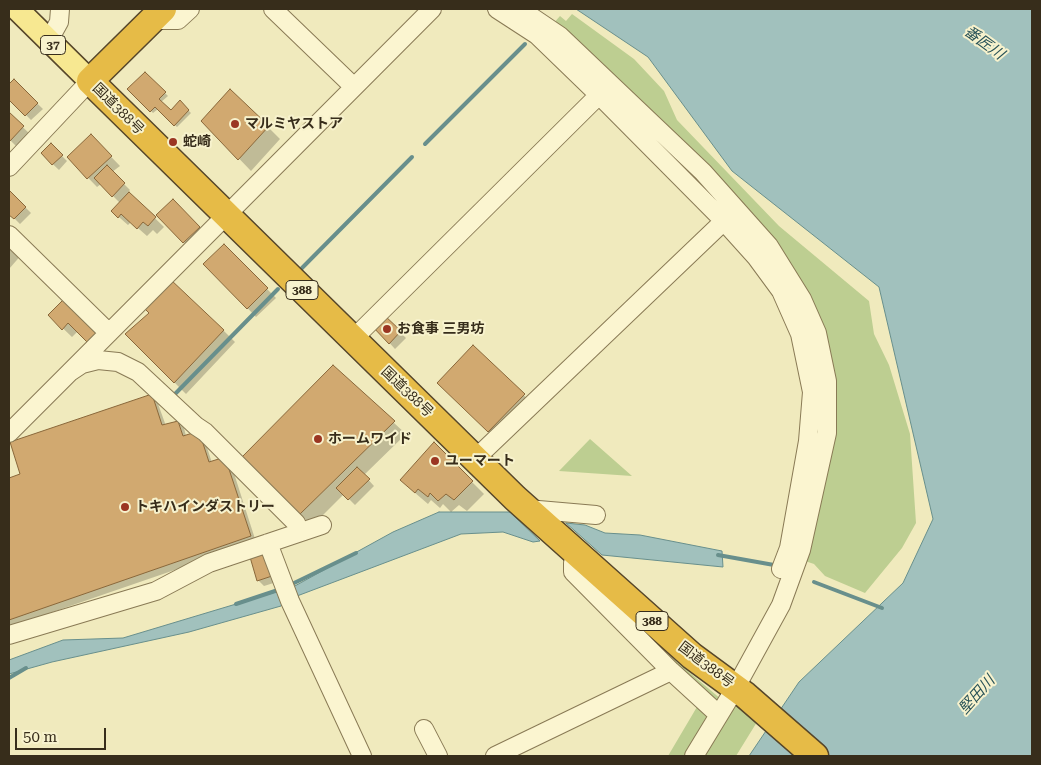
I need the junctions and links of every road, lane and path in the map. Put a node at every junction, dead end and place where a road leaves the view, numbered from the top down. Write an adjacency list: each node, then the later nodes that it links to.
1 (17, 9): 9 (main road, 37)
2 (60, 9): 9 (street)
3 (190, 9): 8 (street)
4 (273, 9): 11 (street)
5 (432, 9): 11 (street)
6 (497, 9): 12 (street)
7 (520, 9): 29 (street)
8 (156, 12): 10 (highway, 国道388号)
9 (48, 40): 10 (main road, 37)
10 (90, 82): 13 (street); 14 (highway, 国道388号 / 388)
11 (354, 87): 14 (street)
12 (599, 95): 15 (street); 18 (street)
13 (9, 167)
14 (227, 216): 17 (street); 18 (highway, 国道388号 / 388)
15 (724, 222): 21 (street); 29 (street)
16 (9, 236): 17 (street)
17 (109, 333): 19 (street)
18 (352, 340): 21 (highway, 国道388号 / 388)
19 (70, 372): 20 (street); 25 (street)
20 (9, 433)
21 (476, 459): 22 (highway, 国道388号 / 388)
22 (534, 515): 23 (street); 27 (highway, 国道388号 / 388)
23 (596, 515)
24 (322, 524): 25 (street)
25 (300, 532): 26 (street)
26 (268, 543): 28 (street); 34 (street)
27 (570, 548): 30 (street); 31 (highway, 国道388号 / 388)
28 (9, 635)
29 (757, 648): 31 (street)
30 (671, 671): 32 (street); 36 (street)
31 (741, 691): 32 (street); 38 (highway, 国道388号 / 388)
32 (718, 714): 37 (street)
33 (424, 728): 35 (street)
34 (362, 756)
35 (438, 756)
36 (495, 756)
37 (694, 756)
38 (815, 756)

